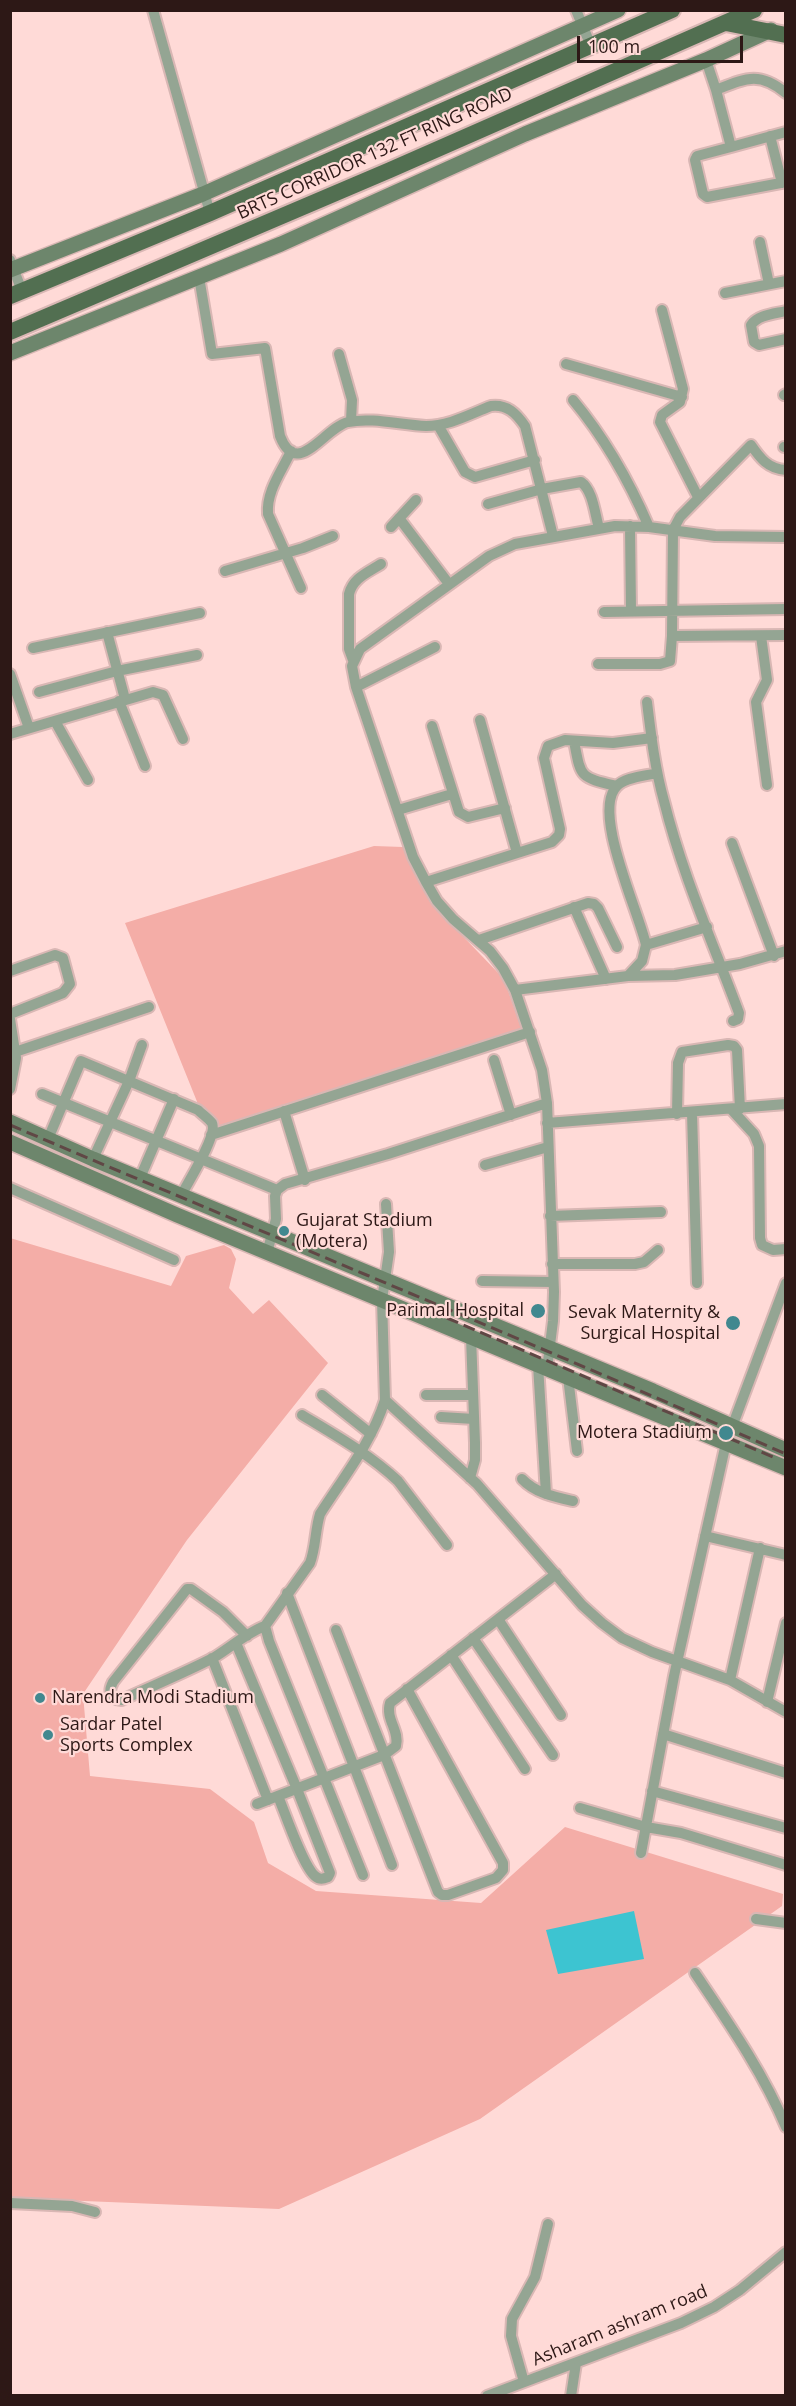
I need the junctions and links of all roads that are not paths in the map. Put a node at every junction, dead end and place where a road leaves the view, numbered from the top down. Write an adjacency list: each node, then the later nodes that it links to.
1 (153, 10): 17 (street)
2 (576, 10): 7 (street)
3 (618, 10): 7 (street)
4 (672, 10): 9 (main road, BRTS CORRIDOR 132 FT RING ROAD)
5 (754, 10): 6 (main road, BRTS CORRIDOR 132 FT RING ROAD)
6 (726, 23): 8 (main road); 28 (main road, BRTS CORRIDOR 132 FT RING ROAD)
7 (583, 27): 9 (street); 17 (street)
8 (778, 33): 10 (street)
9 (591, 46): 18 (main road, BRTS CORRIDOR 132 FT RING ROAD)
10 (706, 60): 11 (street); 21 (street)
11 (716, 90): 12 (street); 15 (street)
12 (786, 93)
13 (786, 132): 14 (street)
14 (770, 136): 15 (street); 16 (street)
15 (731, 147): 16 (street)
16 (784, 182)
17 (203, 194): 18 (street); 20 (street)
18 (210, 213): 24 (main road, BRTS CORRIDOR 132 FT RING ROAD)
19 (760, 242): 23 (street)
20 (12, 266): 24 (street)
21 (199, 277): 30 (street); 37 (street)
22 (786, 281): 23 (street)
23 (769, 284): 25 (street)
24 (16, 293)
25 (725, 293)
26 (662, 310): 33 (street)
27 (786, 311): 29 (street)
28 (10, 332)
29 (786, 339)
30 (10, 352)
31 (339, 354): 35 (street)
32 (566, 364): 33 (street)
33 (682, 397): 41 (street)
34 (573, 400): 46 (street)
35 (351, 421): 36 (street); 37 (street)
36 (438, 425): 38 (street); 38 (street)
37 (291, 451): 53 (street)
38 (535, 460): 40 (street)
39 (786, 470): 41 (street)
40 (542, 489): 43 (street); 48 (street); 51 (street)
41 (698, 498): 49 (street)
42 (416, 500): 44 (street)
43 (488, 504)
44 (399, 518): 47 (street); 56 (street)
45 (630, 526): 46 (street); 48 (street); 60 (street)
46 (649, 527): 49 (street)
47 (390, 528)
48 (599, 528): 51 (street)
49 (673, 530): 52 (street); 58 (street)
50 (333, 536): 53 (street)
51 (554, 537): 56 (street)
52 (786, 537)
53 (285, 553): 55 (street); 57 (street)
54 (381, 564): 70 (street)
55 (225, 571)
56 (449, 584): 70 (street)
57 (300, 588)
58 (673, 609): 59 (street); 60 (street); 65 (street)
59 (786, 609)
60 (631, 611): 61 (street)
61 (604, 612)
62 (200, 613): 63 (street)
63 (107, 632): 68 (street); 72 (street)
64 (786, 635): 66 (street)
65 (672, 636): 66 (street); 71 (street)
66 (761, 636): 89 (street)
67 (435, 647): 74 (street)
68 (33, 648)
69 (197, 655): 72 (street)
70 (353, 660): 74 (street)
71 (598, 664)
72 (117, 671): 75 (street); 76 (street)
73 (10, 675): 81 (street)
74 (356, 687): 93 (street)
75 (39, 692)
76 (122, 700): 79 (street); 84 (street); 86 (street)
77 (647, 702): 83 (street)
78 (480, 720): 92 (street)
79 (55, 721): 81 (street); 88 (street)
80 (432, 726): 91 (street)
81 (29, 728): 82 (street)
82 (10, 734)
83 (652, 738): 85 (street); 87 (street)
84 (183, 739)
85 (574, 741): 90 (street); 95 (street)
86 (145, 766)
87 (657, 772): 90 (street); 98 (street)
88 (88, 780)
89 (767, 785)
90 (617, 786): 100 (street)
91 (452, 794): 92 (street); 93 (street)
92 (504, 808): 95 (street)
93 (398, 810): 96 (street)
94 (732, 843): 103 (street)
95 (517, 853): 96 (street)
96 (426, 882): 99 (street)
97 (574, 907): 99 (street); 101 (street); 107 (street)
98 (707, 927): 100 (street); 104 (street)
99 (479, 940): 108 (street)
100 (646, 945): 106 (street)
101 (617, 947)
102 (786, 951): 103 (street)
103 (774, 956): 104 (street)
104 (722, 968): 106 (street); 112 (street)
105 (10, 971): 110 (street)
106 (628, 976): 107 (street)
107 (606, 979): 108 (street)
108 (515, 990): 113 (street)
109 (149, 1007): 115 (street)
110 (10, 1014)
111 (10, 1019): 115 (street)
112 (733, 1021)
113 (530, 1032): 121 (street); 125 (street)
114 (142, 1045): 117 (street)
115 (15, 1052): 118 (street)
116 (494, 1060): 128 (street)
117 (129, 1081): 120 (street); 122 (street); 130 (street)
118 (10, 1089)
119 (42, 1094): 122 (street)
120 (174, 1099): 132 (street); 135 (street)
121 (547, 1103): 128 (street); 131 (street)
122 (62, 1104): 130 (street); 133 (street)
123 (786, 1104): 124 (street)
124 (736, 1109): 126 (street); 127 (street); 149 (street)
125 (284, 1111): 132 (street); 141 (street)
126 (692, 1113): 127 (street); 157 (street)
127 (677, 1114): 131 (street)
128 (511, 1115): 141 (street)
129 (10, 1122): 133 (street)
130 (110, 1123): 135 (street); 137 (street)
131 (547, 1123): 136 (street)
132 (211, 1135): 138 (street)
133 (48, 1139): 137 (street)
134 (10, 1142): 151 (street)
135 (155, 1142): 138 (street); 140 (street)
136 (548, 1147): 139 (street); 147 (street)
137 (93, 1159): 140 (street)
138 (200, 1159): 143 (street); 144 (street)
139 (485, 1165)
140 (140, 1178): 144 (street)
141 (305, 1179): 143 (street)
142 (10, 1188): 152 (street)
143 (277, 1190): 148 (street)
144 (182, 1194): 148 (street)
145 (386, 1204): 154 (street)
146 (661, 1212): 147 (street)
147 (550, 1216): 153 (street)
148 (273, 1234): 151 (street); 154 (street)
149 (786, 1249)
150 (658, 1250): 153 (street)
151 (267, 1253): 159 (street)
152 (174, 1260)
153 (552, 1264): 156 (street)
154 (385, 1281): 159 (street); 161 (street)
155 (482, 1281): 156 (street)
156 (553, 1282): 161 (street)
157 (697, 1283)
158 (786, 1283): 171 (street)
159 (382, 1300): 160 (street); 167 (street)
160 (471, 1337): 162 (street); 166 (street)
161 (549, 1349): 162 (street); 171 (street)
162 (542, 1367): 163 (street); 180 (street)
163 (568, 1377): 173 (street); 176 (street)
164 (322, 1395): 172 (street)
165 (426, 1395): 166 (street)
166 (473, 1395): 170 (street)
167 (385, 1400): 172 (street); 178 (street)
168 (302, 1415): 175 (street)
169 (441, 1417): 170 (street)
170 (474, 1419): 178 (street)
171 (732, 1426): 173 (street); 174 (street)
172 (371, 1434): 175 (street)
173 (726, 1443): 177 (street); 182 (street)
174 (786, 1450)
175 (361, 1451): 183 (street); 187 (street)
176 (577, 1451)
177 (786, 1468)
178 (471, 1478): 186 (street)
179 (522, 1479): 180 (street)
180 (546, 1494): 181 (street)
181 (573, 1501)
182 (705, 1536): 184 (street); 197 (street)
183 (447, 1545)
184 (760, 1548): 185 (street); 198 (street)
185 (786, 1555)
186 (556, 1574): 188 (street); 197 (street)
187 (287, 1593): 190 (street); 206 (street)
188 (498, 1619): 193 (street); 202 (street)
189 (786, 1623): 200 (street)
190 (265, 1626): 192 (street); 209 (street)
191 (336, 1630): 204 (street)
192 (247, 1636): 194 (street); 196 (street)
193 (473, 1638): 195 (street); 205 (street)
194 (236, 1643): 196 (street); 210 (street)
195 (452, 1655): 199 (street); 207 (street)
196 (213, 1658): 212 (street)
197 (678, 1661): 198 (street); 203 (street)
198 (730, 1680): 200 (street)
199 (407, 1689): 204 (street); 204 (street)
200 (767, 1702): 201 (street)
201 (786, 1712)
202 (561, 1715)
203 (663, 1734): 208 (street); 211 (street)
204 (384, 1755): 206 (street)
205 (553, 1755)
206 (355, 1766): 209 (street); 217 (street)
207 (525, 1769)
208 (786, 1773)
209 (325, 1778): 210 (street); 219 (street)
210 (297, 1789): 212 (street); 212 (street)
211 (652, 1791): 214 (street); 215 (street)
212 (267, 1800)
213 (580, 1808): 214 (street)
214 (646, 1827): 216 (street); 218 (street)
215 (786, 1828)
216 (641, 1853)
217 (392, 1865)
218 (786, 1865)
219 (363, 1875)
220 (756, 1918): 221 (street)
221 (786, 1923)
222 (695, 1974): 223 (street)
223 (786, 2127)
224 (10, 2203): 225 (street)
225 (95, 2212)
226 (548, 2224): 229 (street)
227 (786, 2252): 228 (street, Asharam ashram road)
228 (576, 2363): 229 (street, Asharam ashram road); 231 (street)
229 (524, 2382): 230 (street, Asharam ashram road)
230 (487, 2396)
231 (571, 2396)

